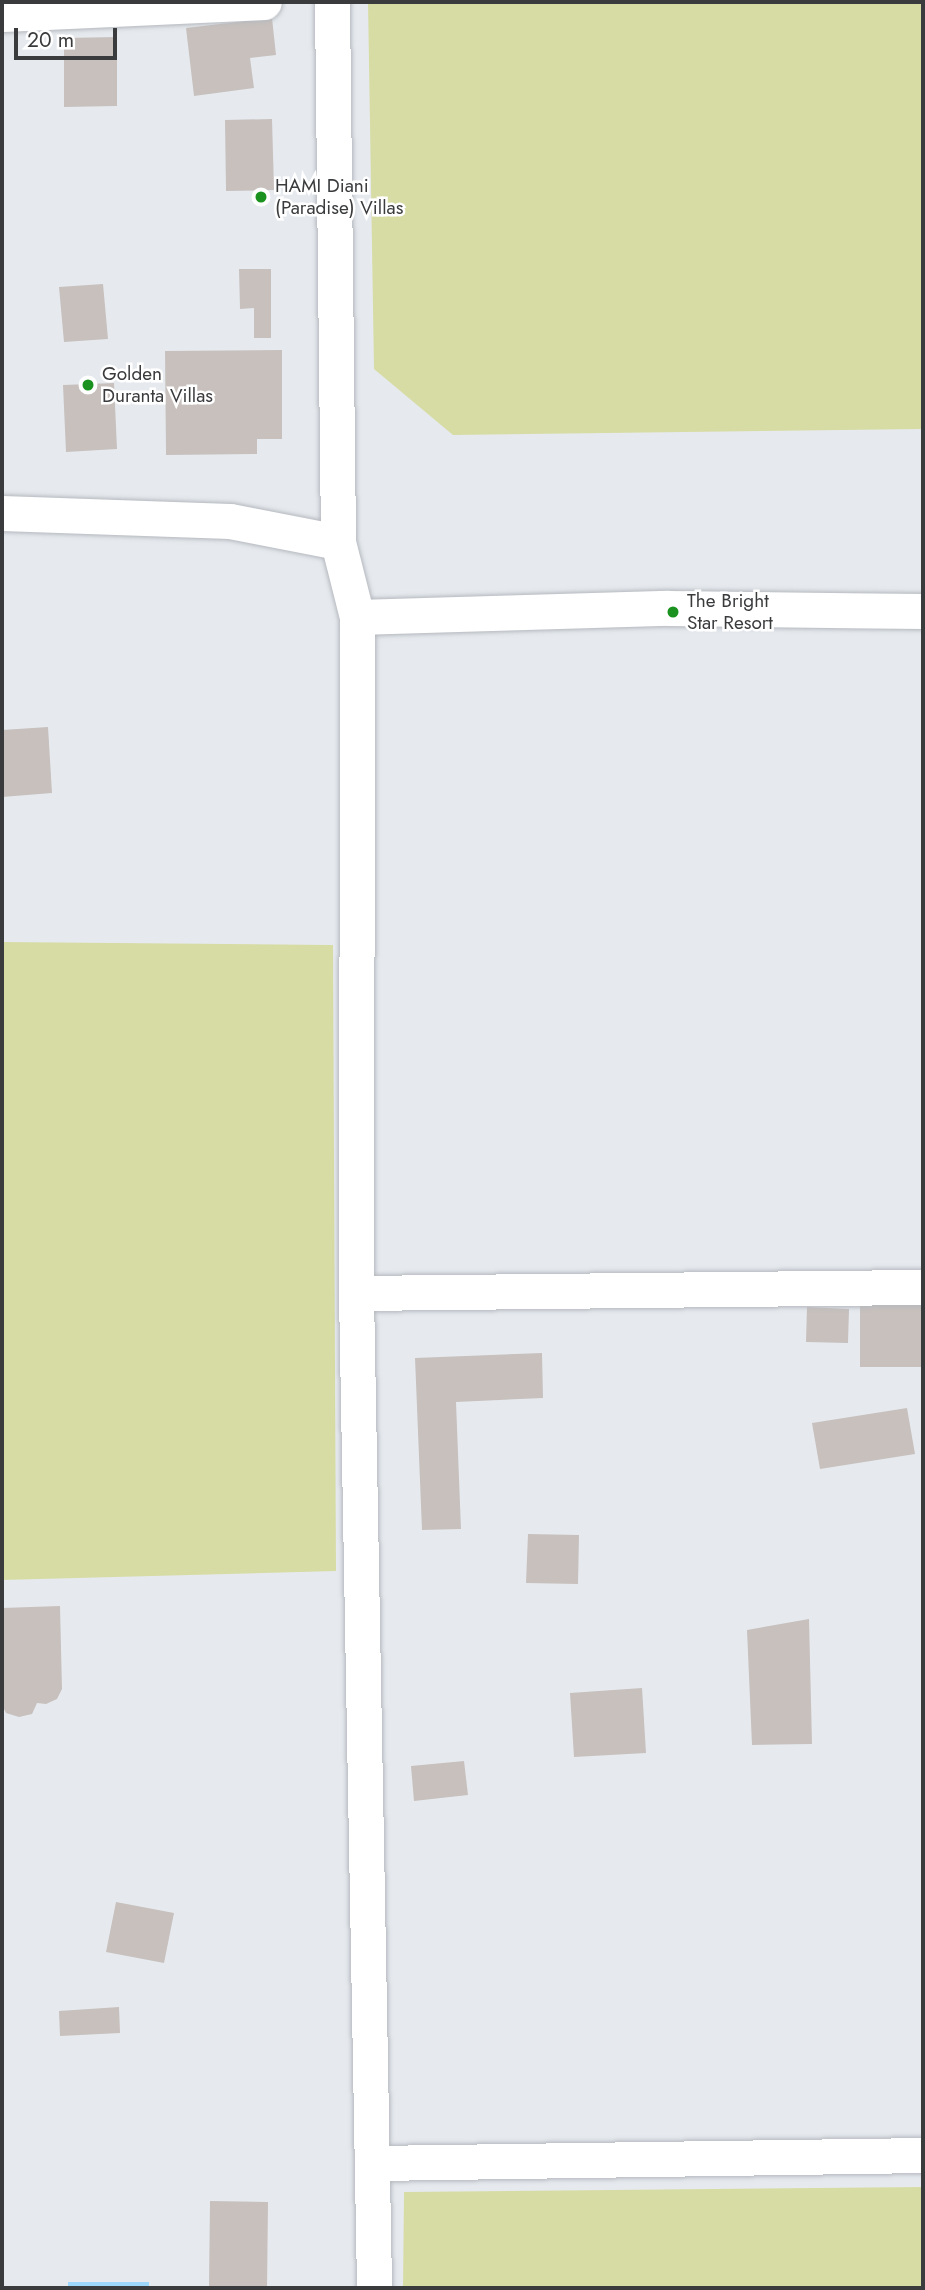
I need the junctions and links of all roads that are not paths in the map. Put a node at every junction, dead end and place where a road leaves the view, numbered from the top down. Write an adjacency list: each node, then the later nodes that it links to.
1 (264, 2): 3 (street)
2 (332, 2): 5 (street)
3 (2, 14)
4 (2, 513): 5 (street)
5 (338, 542): 7 (street)
6 (923, 611): 7 (street)
7 (357, 617): 9 (street)
8 (923, 1287): 9 (street)
9 (356, 1293): 11 (street)
10 (923, 2155): 11 (street)
11 (374, 2163): 12 (street)
12 (374, 2288)

